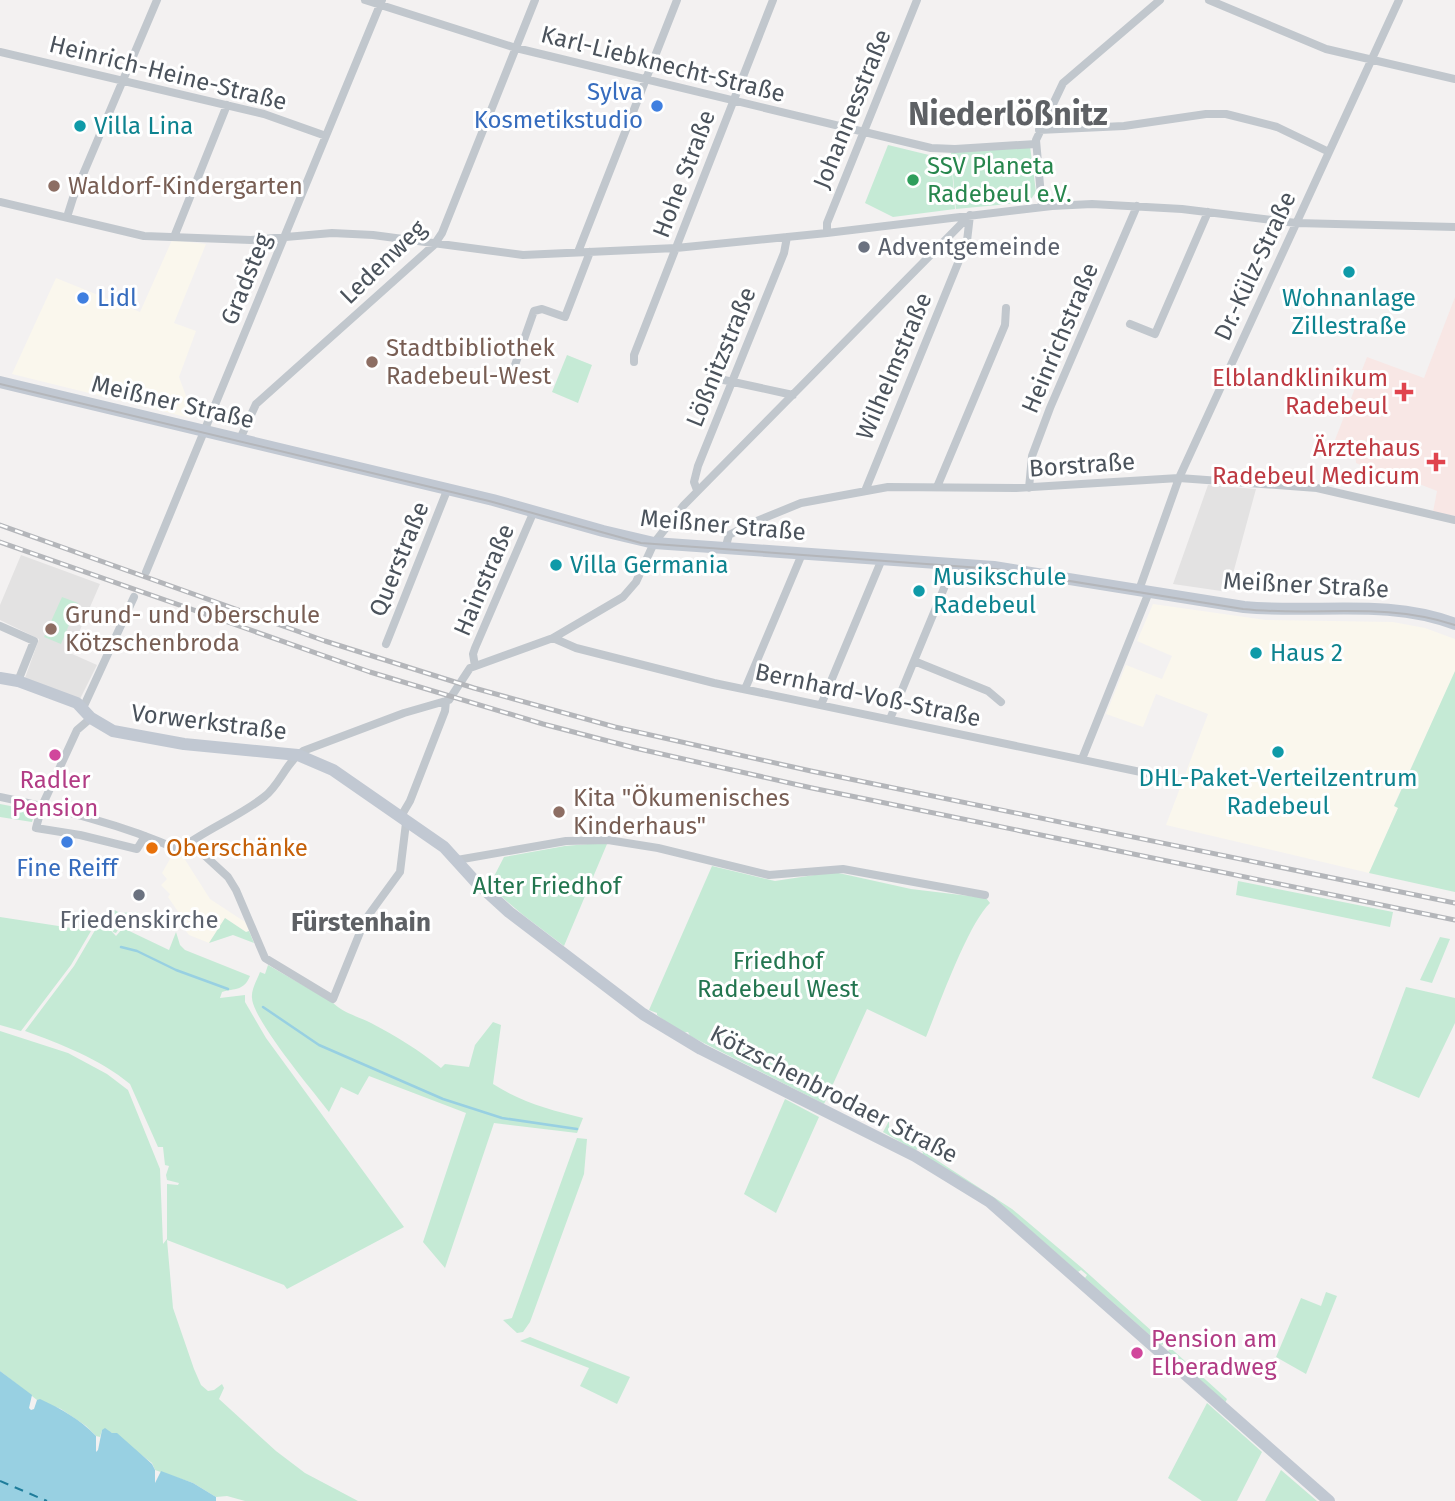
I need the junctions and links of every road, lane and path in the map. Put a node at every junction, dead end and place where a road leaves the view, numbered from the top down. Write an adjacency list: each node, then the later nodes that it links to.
1 (157, 0): 16 (street)
2 (365, 0): 10 (street, Karl-Liebknecht-Straße)
3 (535, 0): 11 (street, Ledenweg)
4 (677, 0): 14 (street)
5 (774, 0): 17 (street, Hohe Straße)
6 (917, 0): 20 (street, Johannesstraße)
7 (1160, 0): 19 (street)
8 (1209, 0): 13 (street)
9 (1399, 0): 13 (street, Dr.-Külz-Straße)
10 (381, 3): 11 (street, Karl-Liebknecht-Straße); 21 (street, Gradsteg)
11 (516, 48): 14 (street, Karl-Liebknecht-Straße); 36 (street, Ledenweg)
12 (0, 52): 16 (street, Heinrich-Heine-Straße)
13 (1371, 61): 15 (street); 23 (street, Dr.-Külz-Straße)
14 (646, 79): 17 (street, Karl-Liebknecht-Straße); 39 (street)
15 (1455, 79)
16 (122, 81): 18 (street, Heinrich-Heine-Straße); 29 (street)
17 (733, 100): 20 (street, Karl-Liebknecht-Straße); 37 (street, Hohe Straße)
18 (227, 105): 21 (street, Heinrich-Heine-Straße); 33 (street)
19 (1040, 131): 22 (street); 23 (street)
20 (863, 132): 22 (street, Karl-Liebknecht-Straße); 32 (street, Johannesstraße)
21 (326, 136): 34 (street, Gradsteg)
22 (1036, 144): 26 (street)
23 (1329, 152): 30 (street, Dr.-Külz-Straße)
24 (0, 202): 29 (street)
25 (1137, 206): 26 (street); 27 (street); 53 (street, Heinrichstraße)
26 (1042, 207): 28 (street)
27 (1208, 212): 30 (street); 41 (street)
28 (970, 215): 32 (street); 47 (street); 55 (street, Wilhelmstraße)
29 (67, 216): 33 (street)
30 (1296, 223): 31 (street); 50 (street, Dr.-Külz-Straße)
31 (1455, 227)
32 (827, 233): 35 (street)
33 (174, 237): 34 (street)
34 (284, 237): 36 (street); 48 (street, Gradsteg)
35 (787, 237): 37 (street); 46 (street, Lößnitzstraße)
36 (434, 245): 39 (street); 49 (street, Ledenweg)
37 (676, 248): 38 (street); 42 (street, Hohe Straße)
38 (590, 252): 39 (street); 43 (street)
39 (578, 253)
40 (1006, 308): 51 (street)
41 (1130, 324)
42 (634, 362)
43 (515, 365)
44 (710, 377): 46 (street)
45 (0, 382): 48 (street, Meißner Straße)
46 (732, 382): 47 (street); 54 (street, Lößnitzstraße)
47 (793, 395): 54 (street)
48 (205, 431): 49 (street, Meißner Straße); 63 (street, Gradsteg)
49 (240, 439): 52 (street, Meißner Straße)
50 (1179, 478): 53 (street, Borstraße); 57 (street, Borstraße); 64 (street, Dr.-Külz-Straße)
51 (937, 487): 53 (street, Borstraße); 55 (street, Borstraße)
52 (448, 488): 56 (street, Meißner Straße); 69 (street, Querstraße)
53 (1029, 488)
54 (697, 490): 58 (street)
55 (865, 491): 59 (street, Borstraße)
56 (534, 511): 58 (street, Meißner Straße); 71 (street, Hainstraße)
57 (1455, 520)
58 (654, 543): 59 (street, Meißner Straße); 68 (street)
59 (725, 549): 60 (street, Meißner Straße)
60 (803, 554): 61 (street, Meißner Straße); 74 (street)
61 (881, 559): 62 (street, Meißner Straße); 77 (street)
62 (954, 564): 64 (street, Meißner Straße); 70 (street)
63 (146, 572)
64 (1144, 591): 66 (street, Meißner Straße); 81 (street, Dr.-Külz-Straße)
65 (134, 597): 78 (street)
66 (1455, 624)
67 (0, 626): 73 (street)
68 (553, 638): 71 (street); 74 (street, Bernhard-Voß-Straße)
69 (386, 644)
70 (914, 661): 76 (street); 79 (street)
71 (475, 666): 75 (street)
72 (0, 678): 73 (street, Vorwerkstraße)
73 (18, 681): 78 (street, Vorwerkstraße)
74 (745, 689): 77 (street, Bernhard-Voß-Straße)
75 (446, 701): 80 (street); 85 (street)
76 (1001, 702)
77 (821, 705): 79 (street, Bernhard-Voß-Straße)
78 (87, 713): 80 (street, Vorwerkstraße); 84 (street)
79 (890, 719): 81 (street, Bernhard-Voß-Straße)
80 (298, 755): 85 (street, Kötzschenbrodaer Straße); 87 (street)
81 (1082, 759): 82 (street, Bernhard-Voß-Straße)
82 (1179, 780)
83 (0, 797): 84 (street)
84 (42, 806): 86 (street); 86 (street)
85 (403, 821): 87 (street); 88 (street, Kötzschenbrodaer Straße)
86 (145, 836): 87 (street)
87 (190, 842)
88 (457, 860): 89 (street); 90 (street, Kötzschenbrodaer Straße)
89 (985, 895)
90 (1329, 1501)

